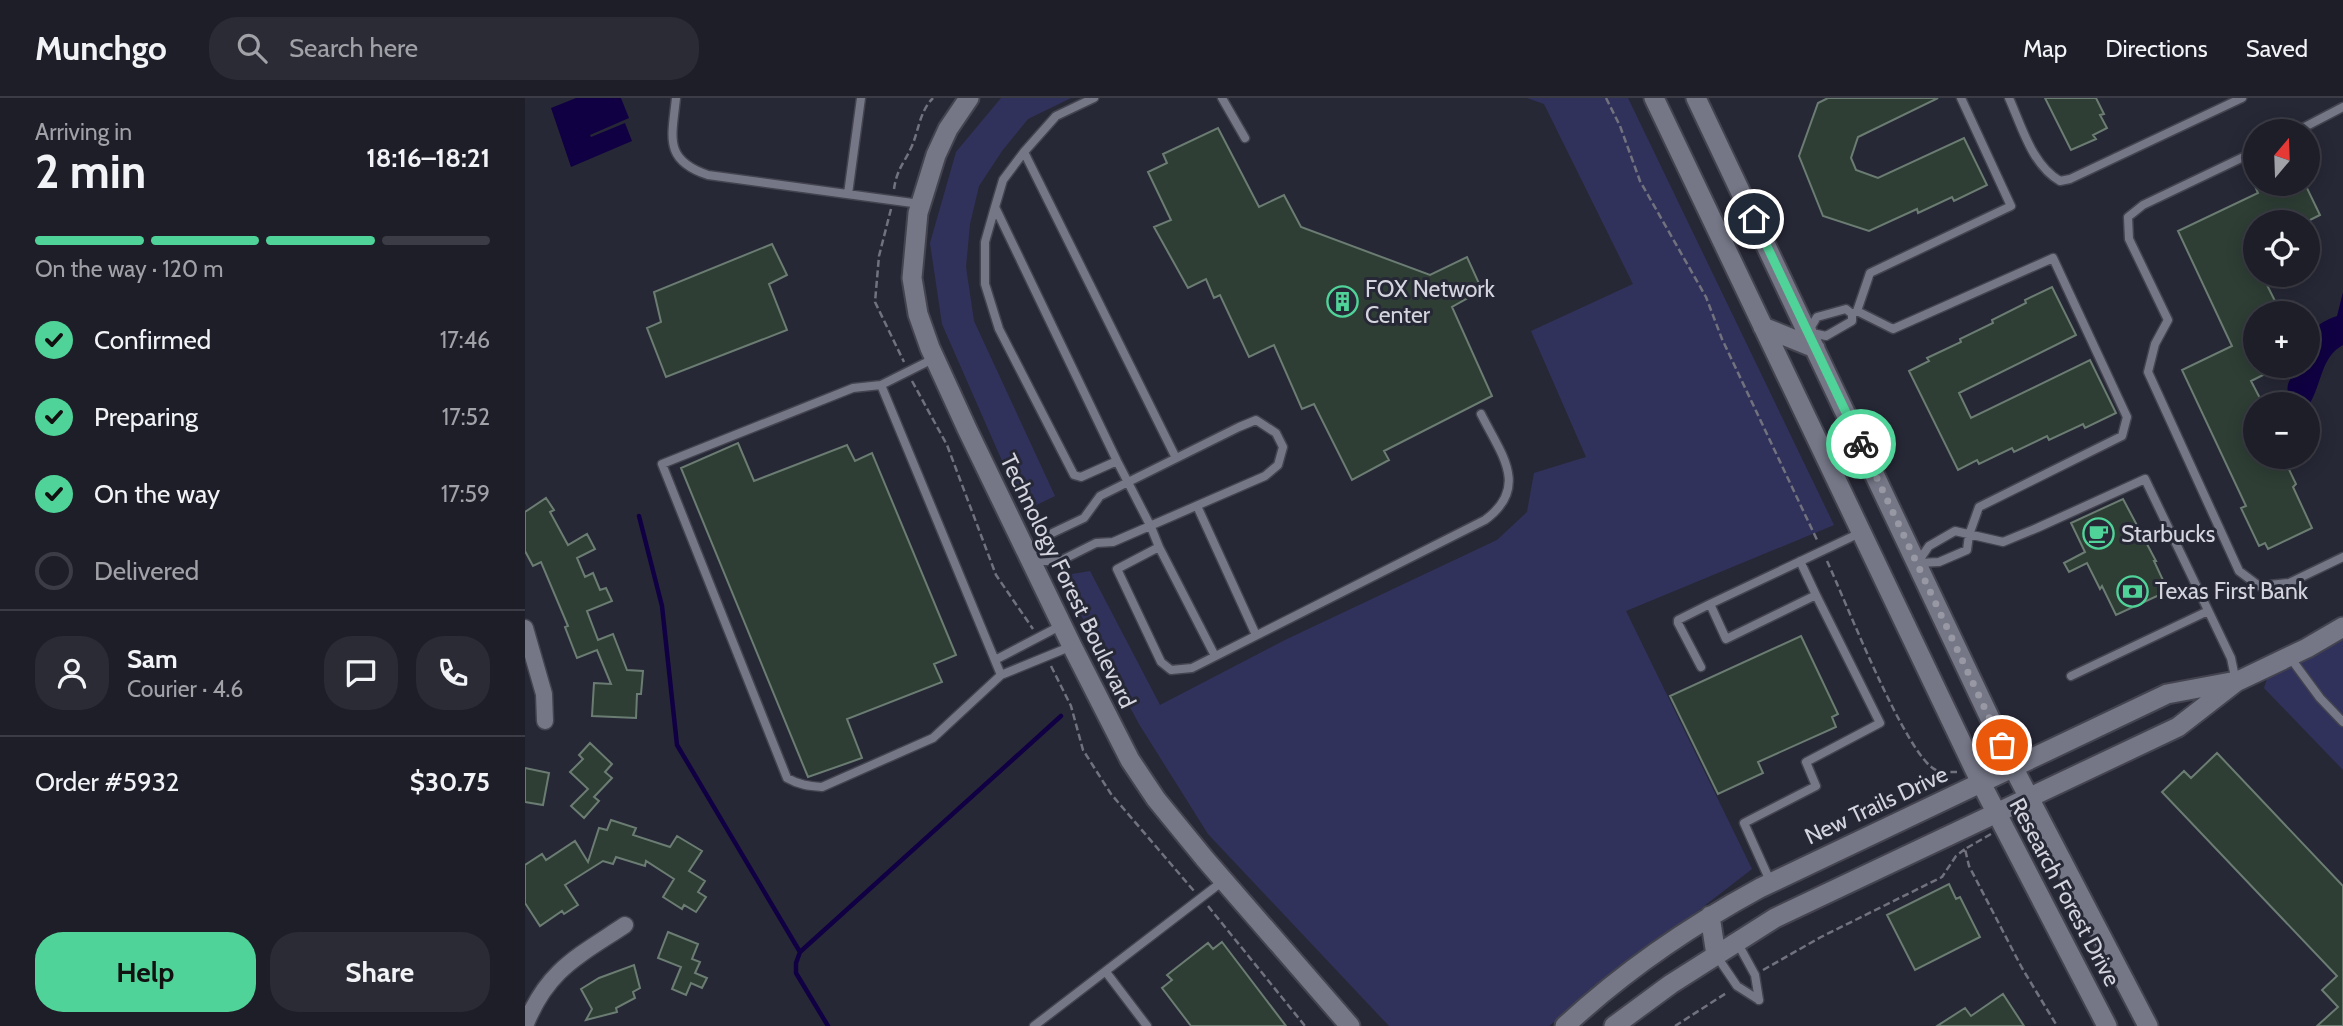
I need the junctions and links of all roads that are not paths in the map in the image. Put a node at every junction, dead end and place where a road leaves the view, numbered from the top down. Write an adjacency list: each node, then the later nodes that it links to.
1 (676, 98): 16 (lane)
2 (861, 98): 16 (lane)
3 (969, 98): 17 (street, Technology Forest Boulevard)
4 (1094, 98): 14 (lane)
5 (1222, 98): 13 (lane)
6 (1654, 98): 20 (street, Research Forest Drive)
7 (1696, 98): 21 (street, Research Forest Drive)
8 (1961, 98): 19 (lane)
9 (2009, 98): 10 (lane)
10 (2242, 98)
11 (2343, 107): 12 (lane)
12 (2320, 119)
13 (1245, 138)
14 (1024, 152): 18 (lane); 25 (lane)
15 (2243, 157): 33 (lane)
16 (848, 194): 17 (lane)
17 (920, 204): 22 (street, Technology Forest Boulevard)
18 (995, 207): 26 (lane); 26 (lane)
19 (1855, 313): 21 (lane); 21 (lane); 31 (lane)
20 (1763, 327): 21 (street); 30 (street, Research Forest Drive)
21 (1811, 340): 36 (street, Research Forest Drive)
22 (935, 358): 23 (lane); 34 (street, Technology Forest Boulevard)
23 (881, 385): 47 (lane); 49 (lane)
24 (1481, 414): 43 (lane)
25 (1176, 458): 27 (lane); 28 (lane)
26 (1117, 461): 27 (lane)
27 (1127, 483): 29 (lane); 34 (lane)
28 (1197, 506): 29 (lane); 43 (lane)
29 (1151, 527): 32 (lane); 34 (lane)
30 (1862, 532): 35 (lane); 55 (street, Research Forest Drive)
31 (1969, 535): 36 (lane); 36 (lane); 39 (lane)
32 (1159, 547): 45 (lane); 45 (lane)
33 (2343, 557)
34 (1031, 561): 40 (street, Technology Forest Boulevard)
35 (1800, 561): 37 (lane); 38 (lane)
36 (1917, 563): 54 (street, Research Forest Drive)
37 (1816, 595): 38 (lane); 59 (lane)
38 (1710, 604): 48 (lane)
39 (2207, 611): 50 (lane); 51 (lane)
40 (1062, 625): 44 (street, Technology Forest Boulevard); 47 (lane)
41 (2343, 627): 46 (street, New Trails Drive)
42 (525, 628): 52 (street)
43 (1256, 635): 45 (lane)
44 (1072, 646): 49 (lane); 58 (street, Technology Forest Boulevard)
45 (1215, 656)
46 (2290, 656): 51 (street, New Trails Drive); 53 (lane)
47 (995, 660): 49 (lane)
48 (1701, 667)
49 (1001, 675)
50 (2071, 676)
51 (2236, 682): 54 (street, New Trails Drive); 56 (street, New Trails Drive)
52 (545, 722)
53 (2343, 722)
54 (2013, 767): 55 (street, New Trails Drive); 56 (street, Research Forest Drive)
55 (1981, 783): 57 (street, Research Forest Drive); 59 (street, New Trails Drive)
56 (2028, 797): 57 (street, New Trails Drive); 72 (street, Research Forest Drive)
57 (2000, 818): 62 (street, New Trails Drive); 71 (street, Research Forest Drive)
58 (1224, 880): 64 (lane); 68 (street, Technology Forest Boulevard)
59 (1771, 883): 60 (street, New Trails Drive)
60 (1710, 916): 62 (street); 63 (street); 69 (street, New Trails Drive)
61 (625, 925): 65 (street)
62 (1738, 942): 63 (street, New Trails Drive); 63 (lane)
63 (1716, 955): 70 (street, New Trails Drive)
64 (1106, 972): 66 (lane); 67 (lane)
65 (525, 1026)
66 (1034, 1026)
67 (1147, 1026)
68 (1350, 1026)
69 (1565, 1026)
70 (1614, 1026)
71 (2108, 1026)
72 (2148, 1026)

